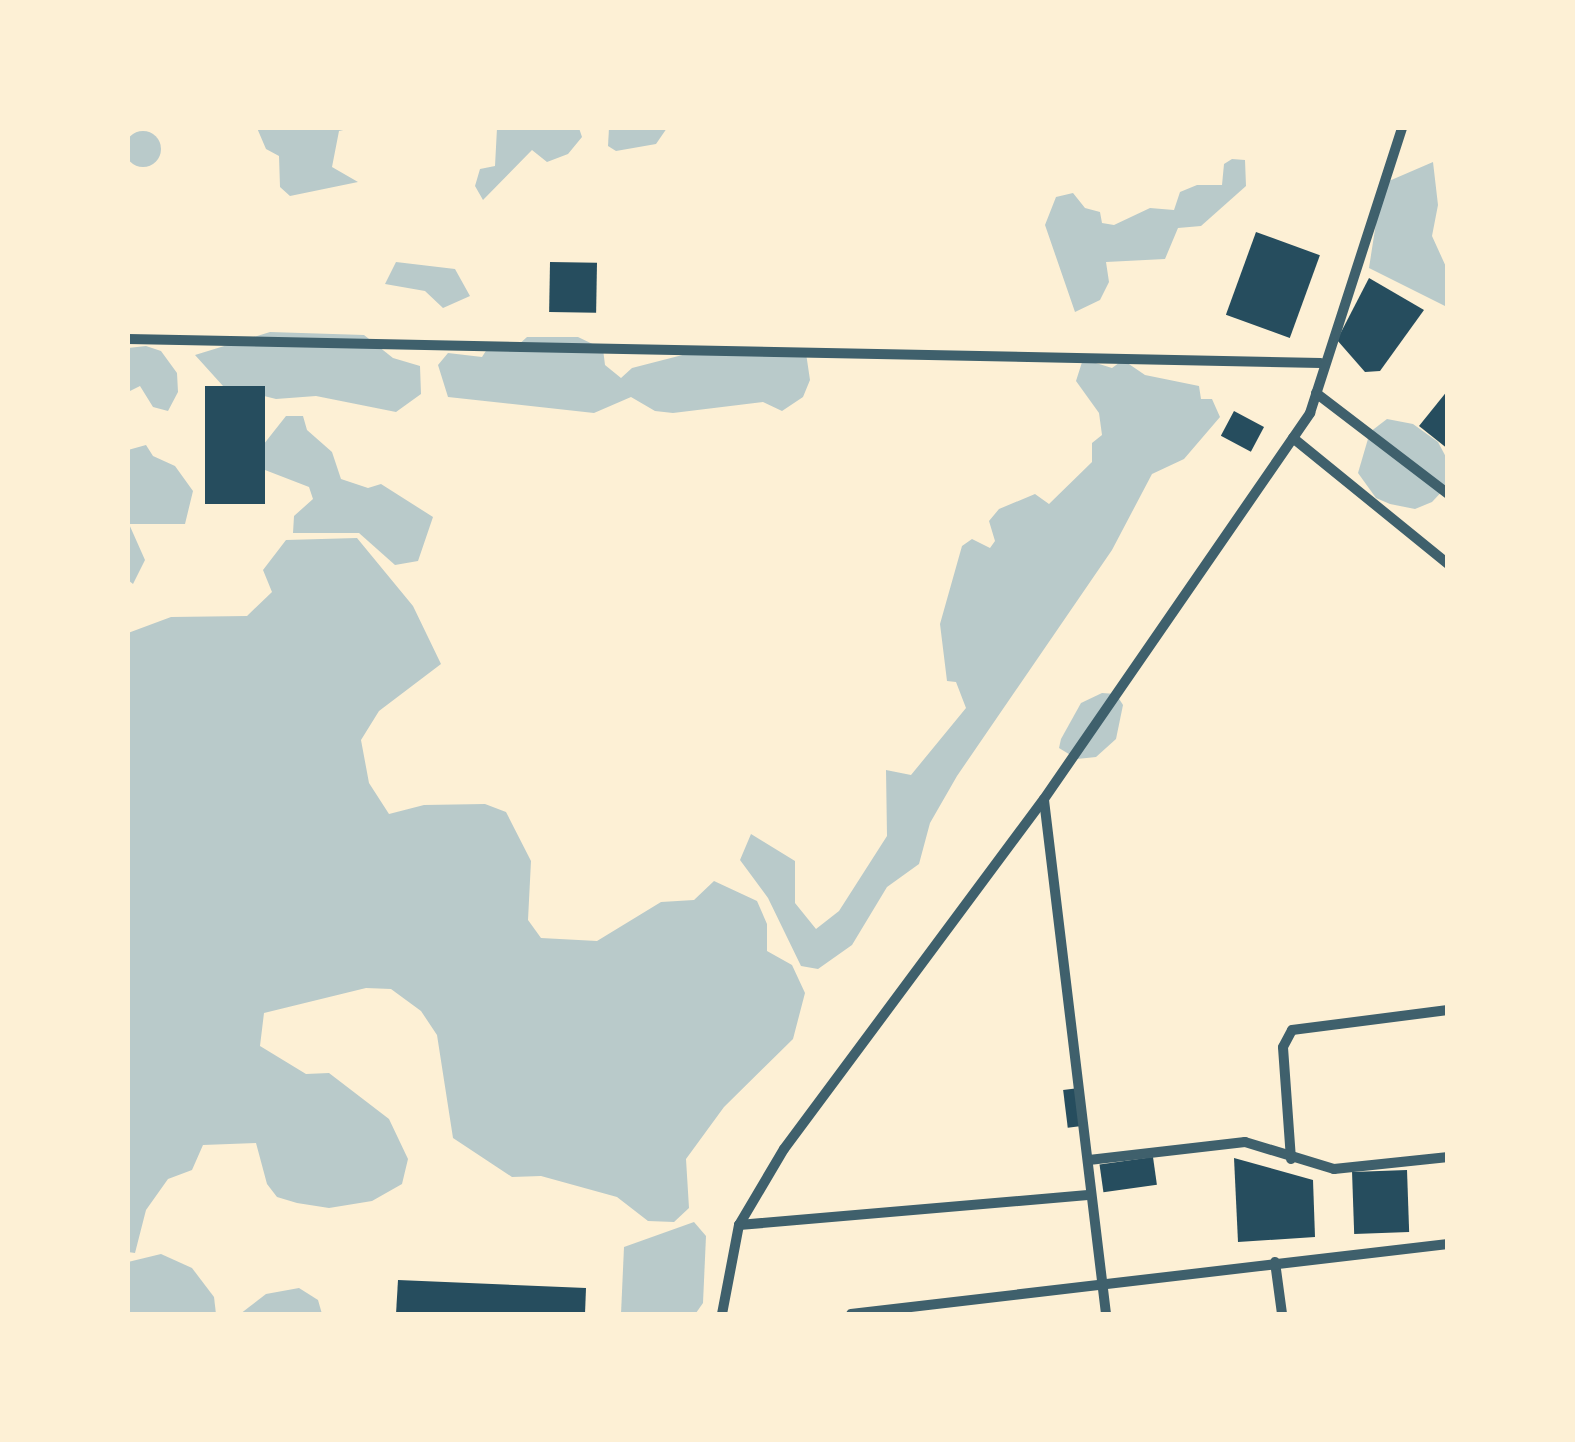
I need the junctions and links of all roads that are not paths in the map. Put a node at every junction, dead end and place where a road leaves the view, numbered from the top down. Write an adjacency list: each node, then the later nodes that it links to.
1 (1402, 128): 3 (street)
2 (128, 339): 3 (street)
3 (1322, 364): 4 (street)
4 (1316, 393): 5 (street); 6 (street)
5 (1293, 438): 7 (street); 8 (street)
6 (1448, 494)
7 (1448, 564)
8 (1044, 799): 11 (street); 14 (street)
9 (1448, 1010): 12 (street)
10 (1448, 1157): 12 (street)
11 (1089, 1160): 12 (street); 13 (street)
12 (1291, 1160)
13 (1091, 1196): 14 (street); 17 (street)
14 (740, 1224): 18 (street)
15 (1448, 1244): 16 (street)
16 (1275, 1262): 17 (street); 21 (street)
17 (1101, 1284): 19 (street); 20 (street)
18 (722, 1314)
19 (851, 1314)
20 (1106, 1314)
21 (1282, 1314)

